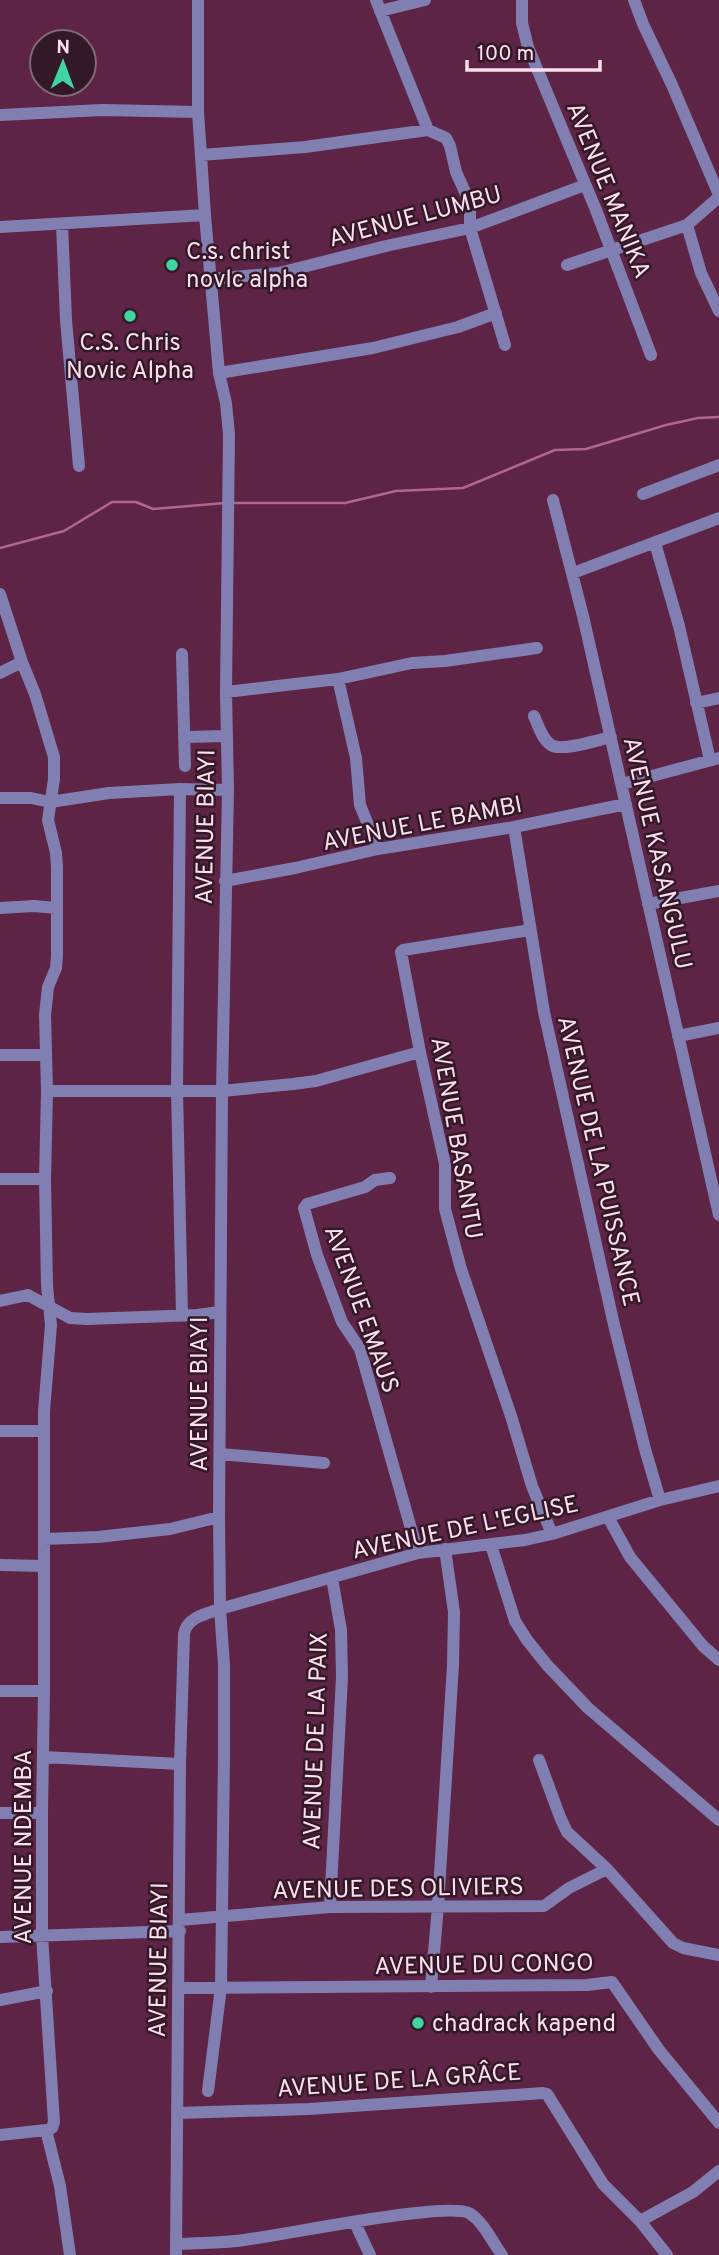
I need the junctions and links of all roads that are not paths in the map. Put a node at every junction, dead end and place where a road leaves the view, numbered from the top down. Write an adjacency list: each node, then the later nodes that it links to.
1 (198, 0): 6 (street, AVENUE BIAYI)
2 (425, 0): 5 (street)
3 (522, 0): 10 (street, AVENUE MANIKA)
4 (634, 0): 11 (street)
5 (378, 5): 8 (street)
6 (198, 112): 7 (street); 9 (street, AVENUE BIAYI)
7 (0, 115)
8 (428, 130): 9 (street); 16 (street)
9 (201, 155): 12 (street, AVENUE BIAYI)
10 (585, 185): 16 (street, AVENUE LUMBU); 17 (street, AVENUE MANIKA)
11 (719, 196): 14 (street)
12 (205, 215): 13 (street); 19 (street, AVENUE BIAYI)
13 (62, 224): 15 (street); 26 (street)
14 (687, 225): 17 (street); 20 (street)
15 (0, 227)
16 (470, 228): 19 (street, AVENUE LUMBU); 21 (street)
17 (612, 251): 18 (street); 23 (street, AVENUE MANIKA)
18 (566, 265)
19 (211, 279): 24 (street, AVENUE BIAYI)
20 (719, 311)
21 (496, 313): 22 (street); 24 (street)
22 (505, 345)
23 (651, 355)
24 (219, 373): 38 (street, AVENUE BIAYI)
25 (719, 465): 27 (street)
26 (79, 466)
27 (643, 494)
28 (553, 500): 31 (street, AVENUE KASANGULU)
29 (719, 518): 30 (street)
30 (655, 543): 31 (street); 40 (street)
31 (573, 573): 44 (street, AVENUE KASANGULU)
32 (0, 594): 35 (street, AVENUE NDEMBA)
33 (537, 648): 37 (street)
34 (181, 654): 43 (street)
35 (22, 662): 36 (street); 51 (street, AVENUE NDEMBA)
36 (0, 673)
37 (338, 679): 38 (street); 54 (street)
38 (226, 692): 42 (street, AVENUE BIAYI)
39 (719, 698): 40 (street)
40 (696, 703): 45 (street)
41 (534, 716): 44 (street)
42 (227, 736): 43 (street); 49 (street, AVENUE BIAYI)
43 (184, 737): 46 (street)
44 (611, 737): 47 (street, AVENUE KASANGULU)
45 (714, 759): 47 (street)
46 (185, 766)
47 (622, 784): 52 (street, AVENUE KASANGULU)
48 (180, 789): 49 (street); 51 (street); 66 (street)
49 (228, 790): 55 (street, AVENUE BIAYI)
50 (0, 798): 51 (street)
51 (50, 802): 59 (street, AVENUE NDEMBA)
52 (626, 804): 53 (street, AVENUE LE BAMBI); 57 (street, AVENUE KASANGULU)
53 (514, 827): 54 (street, AVENUE LE BAMBI); 60 (street, AVENUE DE LA PUISSANCE)
54 (377, 849): 55 (street, AVENUE LE BAMBI)
55 (225, 881): 68 (street, AVENUE BIAYI)
56 (719, 891): 57 (street)
57 (648, 904): 62 (street, AVENUE KASANGULU)
58 (0, 908): 59 (street)
59 (56, 908): 65 (street, AVENUE NDEMBA)
60 (530, 930): 63 (street, AVENUE BASANTU); 83 (street, AVENUE DE LA PUISSANCE)
61 (719, 1028): 62 (street)
62 (678, 1037): 72 (street, AVENUE KASANGULU)
63 (420, 1052): 68 (street); 86 (street, AVENUE BASANTU)
64 (0, 1055): 65 (street)
65 (46, 1055): 67 (street, AVENUE NDEMBA)
66 (177, 1090): 67 (street); 68 (street); 77 (street)
67 (47, 1091): 71 (street, AVENUE NDEMBA)
68 (222, 1091): 76 (street, AVENUE BIAYI)
69 (390, 1178): 90 (street, AVENUE EMAUS)
70 (0, 1179): 71 (street)
71 (45, 1179): 75 (street, AVENUE NDEMBA)
72 (717, 1198): 73 (street, AVENUE KASANGULU)
73 (719, 1215)
74 (0, 1301): 75 (street)
75 (50, 1307): 77 (street); 79 (street, AVENUE NDEMBA)
76 (220, 1312): 77 (street); 80 (street, AVENUE BIAYI)
77 (182, 1315)
78 (0, 1431): 79 (street)
79 (44, 1431): 87 (street, AVENUE NDEMBA)
80 (220, 1454): 81 (street); 84 (street, AVENUE BIAYI)
81 (324, 1463)
82 (719, 1486): 83 (street, AVENUE DE L'EGLISE)
83 (660, 1500): 85 (street, AVENUE DE L'EGLISE)
84 (219, 1517): 87 (street); 94 (street, AVENUE BIAYI)
85 (608, 1517): 86 (street, AVENUE DE L'EGLISE); 95 (street)
86 (552, 1534): 88 (street, AVENUE DE L'EGLISE)
87 (44, 1539): 92 (street, AVENUE NDEMBA)
88 (491, 1545): 89 (street, AVENUE DE L'EGLISE); 103 (street)
89 (445, 1549): 90 (street, AVENUE DE L'EGLISE); 105 (street)
90 (418, 1553): 93 (street, AVENUE DE L'EGLISE)
91 (0, 1565): 92 (street)
92 (44, 1566): 97 (street, AVENUE NDEMBA)
93 (332, 1578): 94 (street, AVENUE DE L'EGLISE); 106 (street, AVENUE DE LA PAIX)
94 (220, 1609): 100 (street, AVENUE BIAYI); 107 (street)
95 (719, 1660)
96 (0, 1691): 97 (street)
97 (44, 1691): 98 (street, AVENUE NDEMBA)
98 (44, 1757): 100 (street); 102 (street, AVENUE NDEMBA)
99 (539, 1760): 104 (street)
100 (180, 1764): 108 (street, AVENUE BIAYI)
101 (0, 1813): 102 (street)
102 (42, 1813): 109 (street, AVENUE NDEMBA)
103 (719, 1820)
104 (607, 1869): 105 (street, AVENUE DES OLIVIERS); 111 (street)
105 (438, 1906): 106 (street, AVENUE DES OLIVIERS); 113 (street)
106 (331, 1907): 107 (street, AVENUE DES OLIVIERS)
107 (220, 1916): 108 (street, AVENUE DES OLIVIERS); 112 (street)
108 (180, 1925): 109 (street, AVENUE DES OLIVIERS); 114 (street, AVENUE BIAYI)
109 (42, 1934): 110 (street, AVENUE DES OLIVIERS); 115 (street, AVENUE NDEMBA)
110 (0, 1937)
111 (719, 1955)
112 (221, 1987): 113 (street, AVENUE DU CONGO); 114 (street, AVENUE DU CONGO); 117 (street)
113 (431, 1987): 119 (street, AVENUE DU CONGO)
114 (179, 1988): 118 (street, AVENUE BIAYI)
115 (47, 1991): 116 (street); 120 (street, AVENUE NDEMBA)
116 (0, 2000)
117 (208, 2091)
118 (178, 2113): 123 (street, AVENUE DE LA GRÂCE); 125 (street, AVENUE BIAYI)
119 (719, 2123)
120 (46, 2130): 121 (street); 126 (street, AVENUE NDEMBA)
121 (0, 2135)
122 (719, 2171): 123 (street)
123 (640, 2221): 129 (street, AVENUE DE LA GRÂCE)
124 (355, 2223): 125 (street); 127 (street); 128 (street)
125 (176, 2250)
126 (70, 2255)
127 (369, 2255)
128 (502, 2255)
129 (667, 2255)

